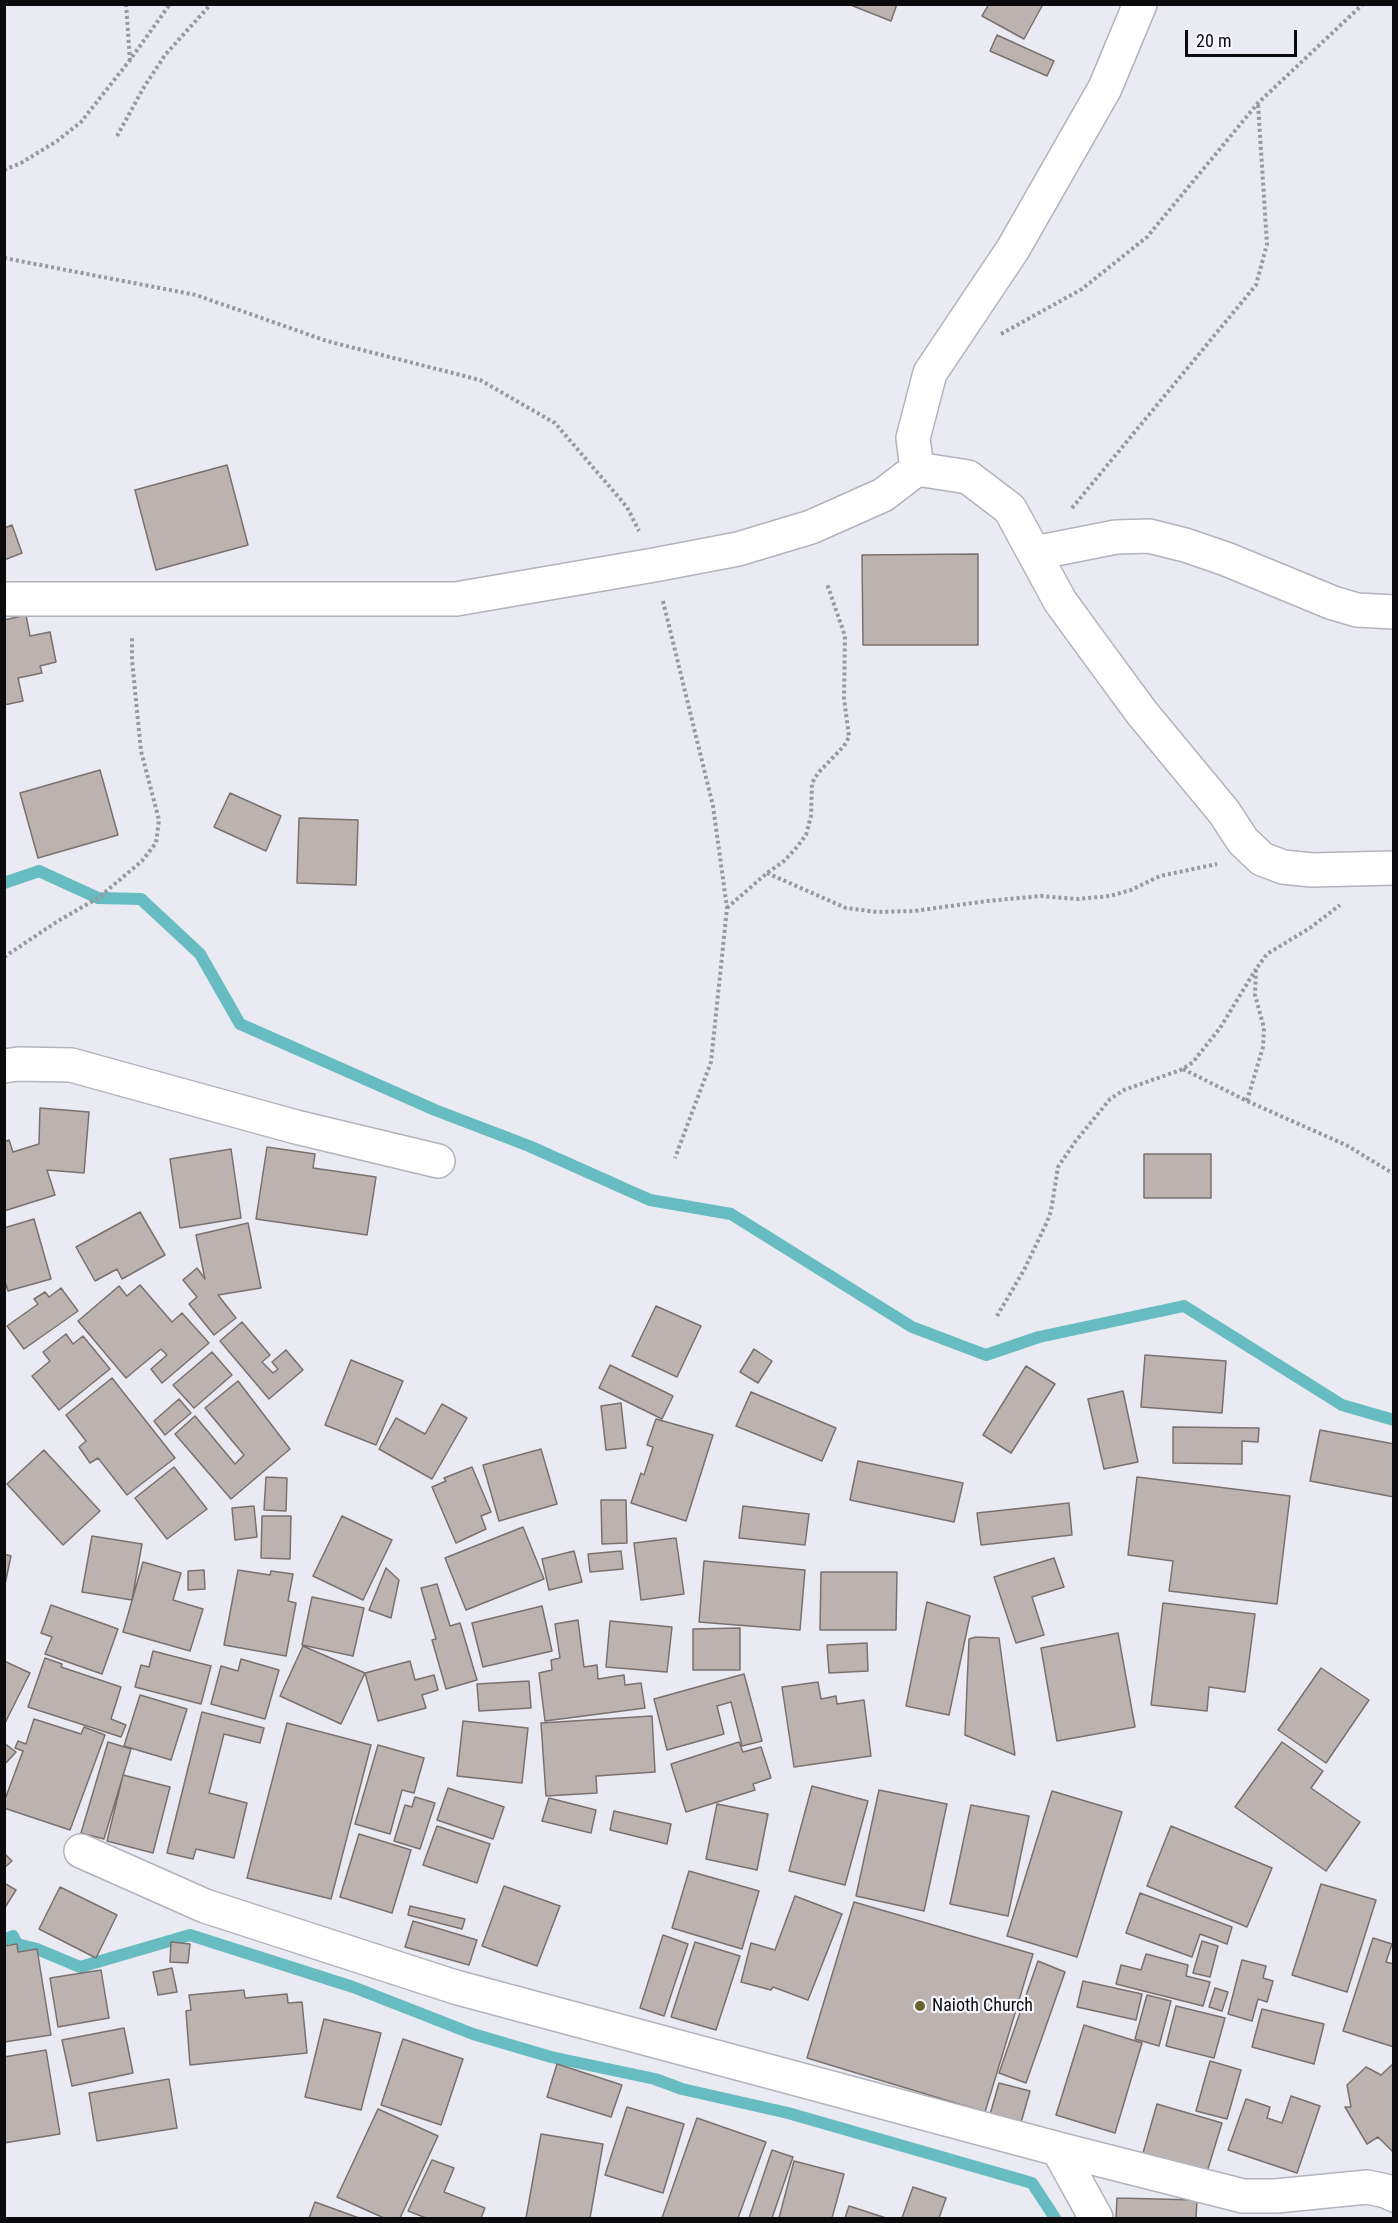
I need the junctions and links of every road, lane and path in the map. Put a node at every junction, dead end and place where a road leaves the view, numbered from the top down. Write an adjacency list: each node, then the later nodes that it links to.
1 (126, 4): 6 (path)
2 (170, 4): 6 (path)
3 (212, 4): 8 (path)
4 (1140, 4): 11 (street)
5 (1363, 4): 7 (path)
6 (130, 60): 9 (path)
7 (1258, 103): 10 (path); 12 (path)
8 (117, 136)
9 (4, 170)
10 (1001, 334)
11 (917, 469): 12 (street); 14 (street)
12 (1035, 553): 16 (street); 17 (street)
13 (827, 584): 19 (path)
14 (133, 598): 15 (street); 21 (path)
15 (4, 599)
16 (1394, 612)
17 (1262, 859): 18 (street); 19 (path)
18 (1387, 864): 22 (path)
19 (767, 873): 20 (path)
20 (727, 908)
21 (4, 957)
22 (1256, 969): 24 (path); 25 (path)
23 (4, 1066): 26 (street)
24 (1183, 1069): 25 (path); 28 (path)
25 (1246, 1101): 27 (path)
26 (438, 1161)
27 (1394, 1174)
28 (997, 1316)
29 (81, 1851): 30 (street)
30 (1058, 2149): 31 (street); 32 (street)
31 (1394, 2195)
32 (1096, 2218)

